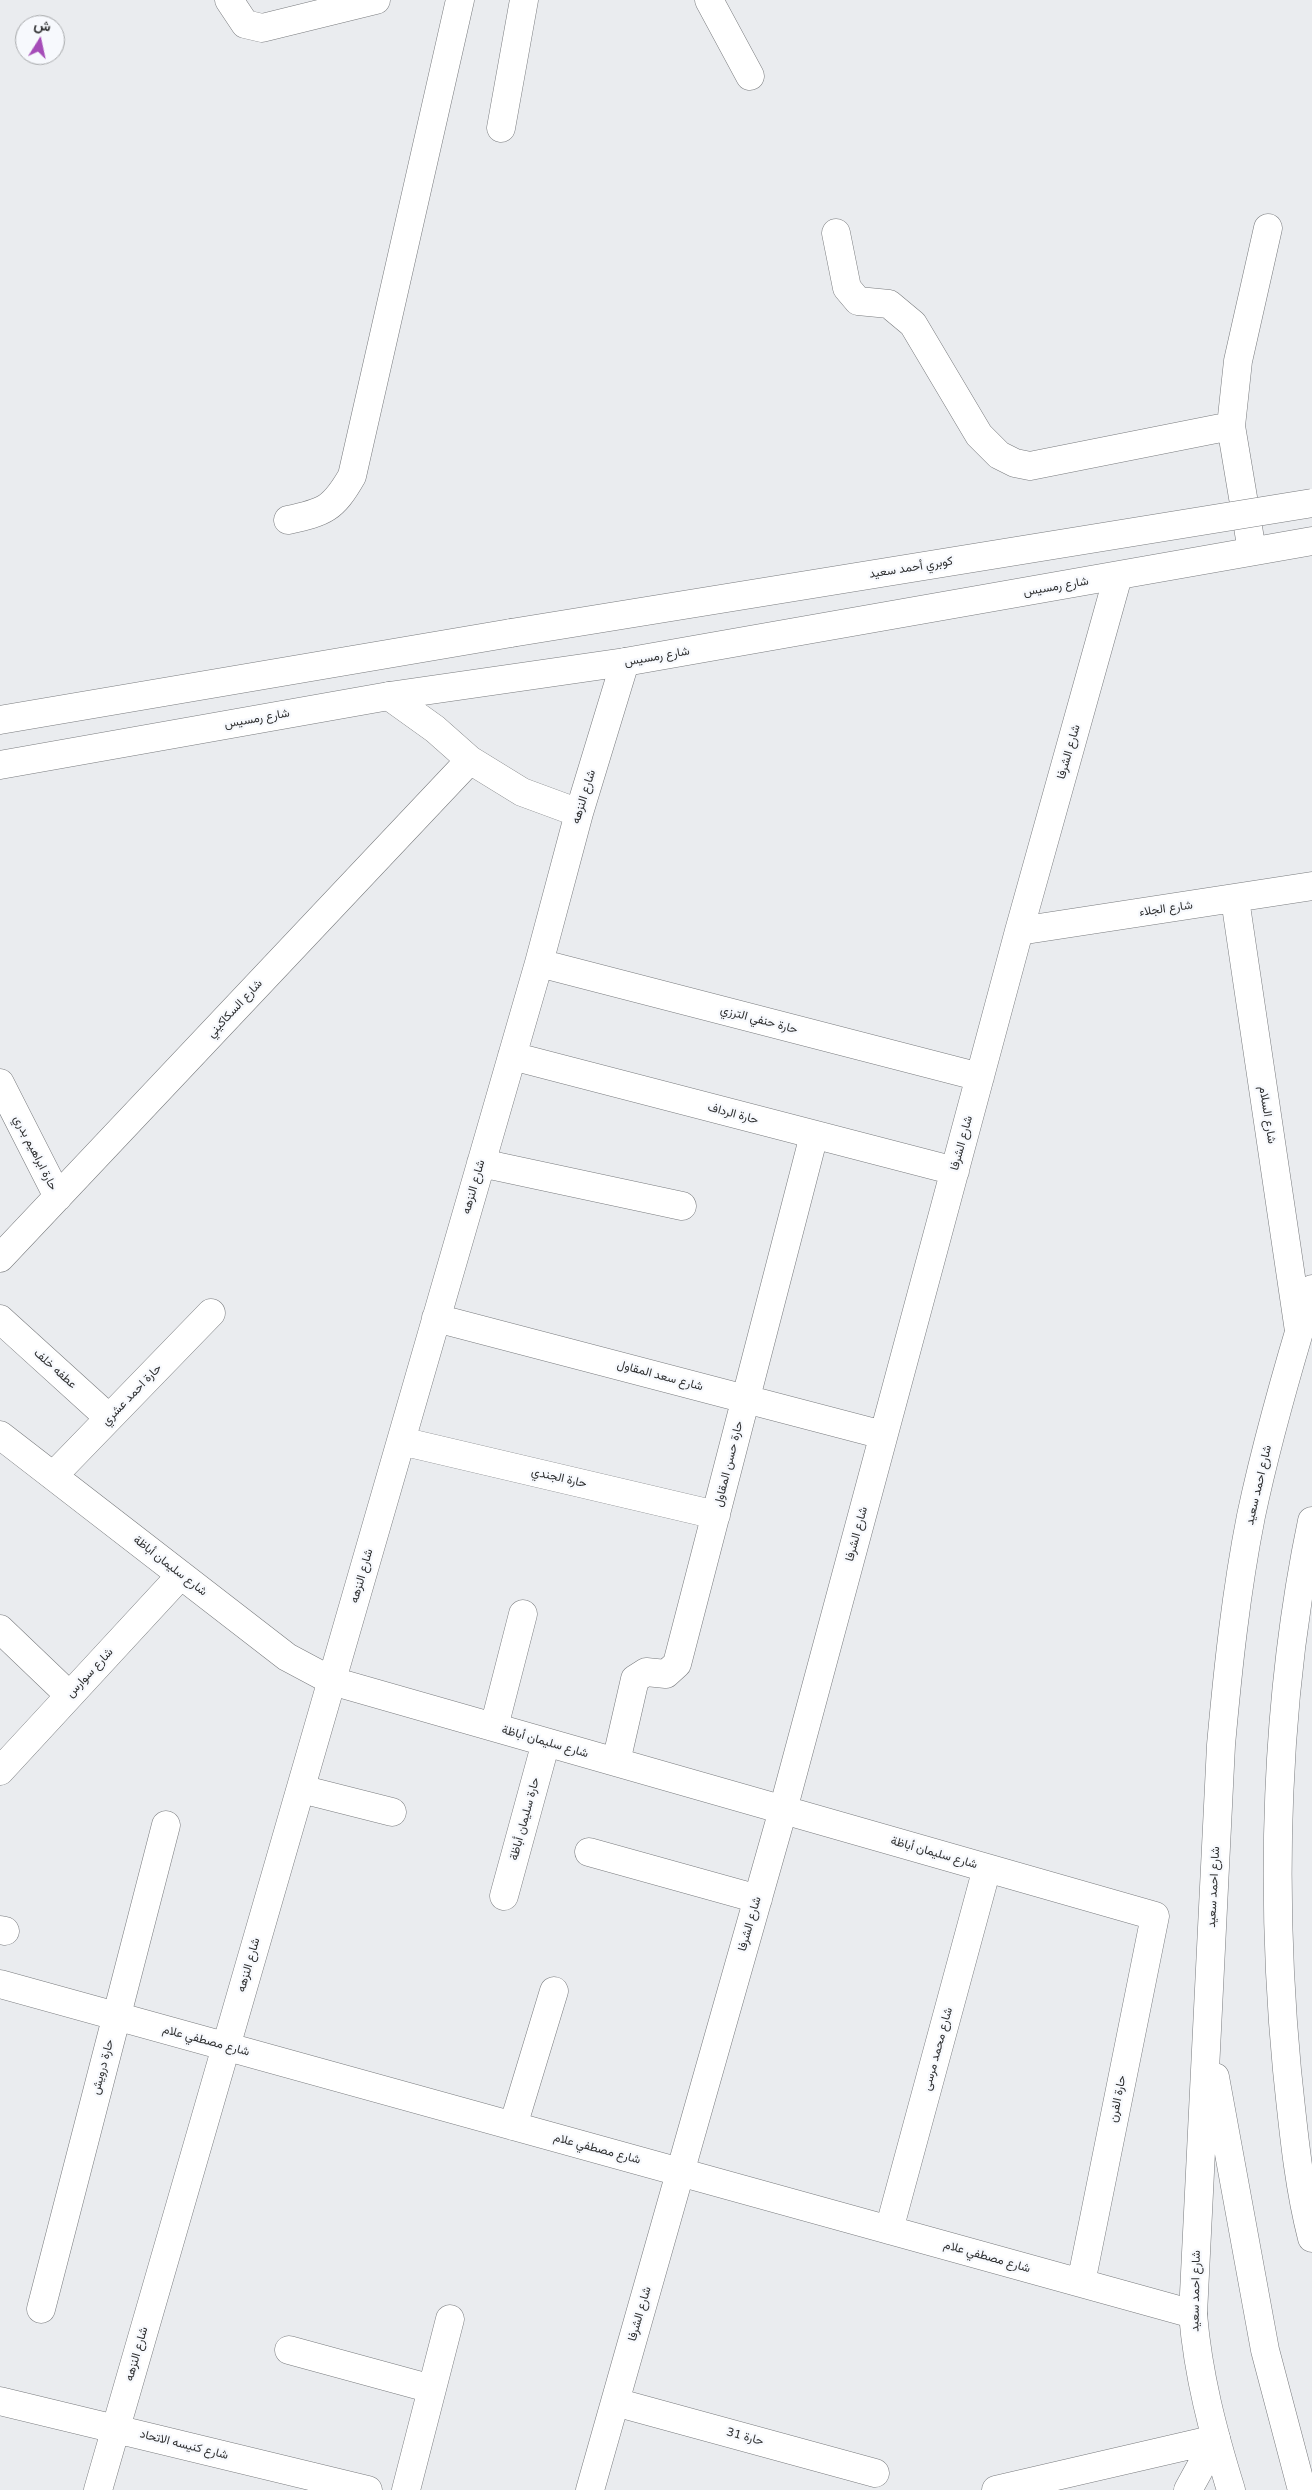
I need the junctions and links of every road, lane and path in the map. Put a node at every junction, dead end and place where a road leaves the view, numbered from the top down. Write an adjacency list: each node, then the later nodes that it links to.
1 (229, 0): 2 (street)
2 (376, 0)
3 (460, 0): 12 (street)
4 (524, 0): 7 (street)
5 (709, 0): 6 (street)
6 (750, 76)
7 (501, 128)
8 (1268, 228): 10 (street)
9 (836, 233): 10 (street)
10 (1231, 426): 14 (street)
11 (1312, 503): 18 (street, كوبري أحمد سعيد, bridge)
12 (288, 520)
13 (1312, 541): 14 (street, شارع رمسيس)
14 (1252, 551): 15 (street, شارع رمسيس)
15 (1118, 576): 16 (street, شارع رمسيس); 24 (street, شارع الشرفا)
16 (625, 662): 17 (street, شارع رمسيس); 21 (street, شارع النزهه)
17 (389, 696): 19 (street); 20 (street, شارع رمسيس)
18 (0, 720)
19 (470, 760): 21 (street); 32 (street, شارع السكاكيني)
20 (0, 765)
21 (579, 813): 25 (street, شارع النزهه)
22 (1312, 886): 23 (street, شارع الجلاء)
23 (1235, 899): 24 (street, شارع الجلاء); 39 (street, شارع السلام)
24 (1019, 931): 27 (street, شارع الشرفا)
25 (539, 963): 26 (street, شارع النزهه); 27 (street, حارة حنفي الترزي)
26 (512, 1056): 29 (street, حارة الرداف); 30 (street, شارع النزهه)
27 (980, 1077): 31 (street, شارع الشرفا)
28 (0, 1083): 32 (street, حارة ابراهيم بدري)
29 (814, 1135): 31 (street, حارة الرداف); 40 (street, حارة حسن المقاول)
30 (481, 1163): 33 (street); 37 (street, شارع النزهه)
31 (954, 1171): 43 (street, شارع الشرفا)
32 (58, 1197): 34 (street, شارع السكاكيني)
33 (682, 1206)
34 (0, 1258)
35 (1312, 1289): 39 (street, شارع احمد سعيد)
36 (211, 1313): 41 (street, حارة احمد عشري)
37 (436, 1318): 40 (street, شارع سعد المقاول); 44 (street, شارع النزهه)
38 (0, 1319): 41 (street, عطفه خلف)
39 (1300, 1331): 69 (street, شارع احمد سعيد)
40 (746, 1398): 43 (street, شارع سعد المقاول); 46 (street, حارة حسن المقاول)
41 (110, 1418): 45 (street, حارة احمد عشري)
42 (0, 1435): 45 (street, شارع سليمان أباظة)
43 (883, 1435): 58 (street, شارع الشرفا)
44 (401, 1441): 46 (street, حارة الجندي); 51 (street, شارع النزهه)
45 (53, 1476): 48 (street, شارع سليمان أباظة)
46 (716, 1514): 55 (street, حارة حسن المقاول)
47 (1312, 1521): 74 (street)
48 (181, 1575): 51 (street, شارع سليمان أباظة); 52 (street, شارع سوارس)
49 (523, 1614): 53 (street)
50 (0, 1629): 52 (street)
51 (332, 1681): 53 (street, شارع سليمان أباظة); 57 (street, شارع النزهه)
52 (70, 1695): 56 (street, شارع سوارس)
53 (494, 1727): 54 (street, شارع سليمان أباظة)
54 (546, 1742): 55 (street, شارع سليمان أباظة); 63 (street, حارة سليمان أباظة)
55 (616, 1762): 58 (street, شارع سليمان أباظة)
56 (1, 1766)
57 (301, 1789): 59 (street); 70 (street, شارع النزهه)
58 (783, 1810): 62 (street, شارع سليمان أباظة); 64 (street, شارع الشرفا)
59 (392, 1812)
60 (166, 1825): 68 (street, حارة درويش)
61 (589, 1852): 64 (street)
62 (986, 1868): 65 (street, شارع سليمان أباظة); 73 (street, شارع محمد مرسى)
63 (504, 1896)
64 (758, 1899): 72 (street, شارع الشرفا)
65 (1155, 1916): 75 (street, حارة الفرن)
66 (0, 1984): 68 (street, شارع مصطفي علام)
67 (554, 1991): 71 (street)
68 (116, 2016): 70 (street, شارع مصطفي علام); 76 (street, حارة درويش)
69 (1207, 2031): 77 (street, شارع احمد سعيد); 93 (street)
70 (226, 2047): 71 (street, شارع مصطفي علام); 83 (street, شارع النزهه)
71 (513, 2126): 72 (street, شارع مصطفي علام)
72 (680, 2173): 73 (street, شارع مصطفي علام); 82 (street, شارع الشرفا)
73 (889, 2230): 75 (street, شارع مصطفي علام)
74 (1312, 2238)
75 (1081, 2283): 77 (street, شارع مصطفي علام)
76 (40, 2309)
77 (1194, 2314): 84 (street, شارع احمد سعيد)
78 (450, 2320): 80 (street)
79 (289, 2350): 80 (street)
80 (432, 2388): 88 (street)
81 (0, 2401): 83 (street, شارع كنيسه الاتحاد)
82 (615, 2402): 85 (street, حارة 31); 89 (street, شارع الشرفا)
83 (116, 2428): 86 (street, شارع النزهه); 87 (street, شارع كنيسه الاتحاد)
84 (1216, 2439): 90 (street); 91 (street); 92 (street, شارع احمد سعيد)
85 (875, 2473)
86 (98, 2490)
87 (368, 2490)
88 (406, 2490)
89 (590, 2490)
90 (996, 2490)
91 (1188, 2490)
92 (1231, 2490)
93 (1302, 2490)

